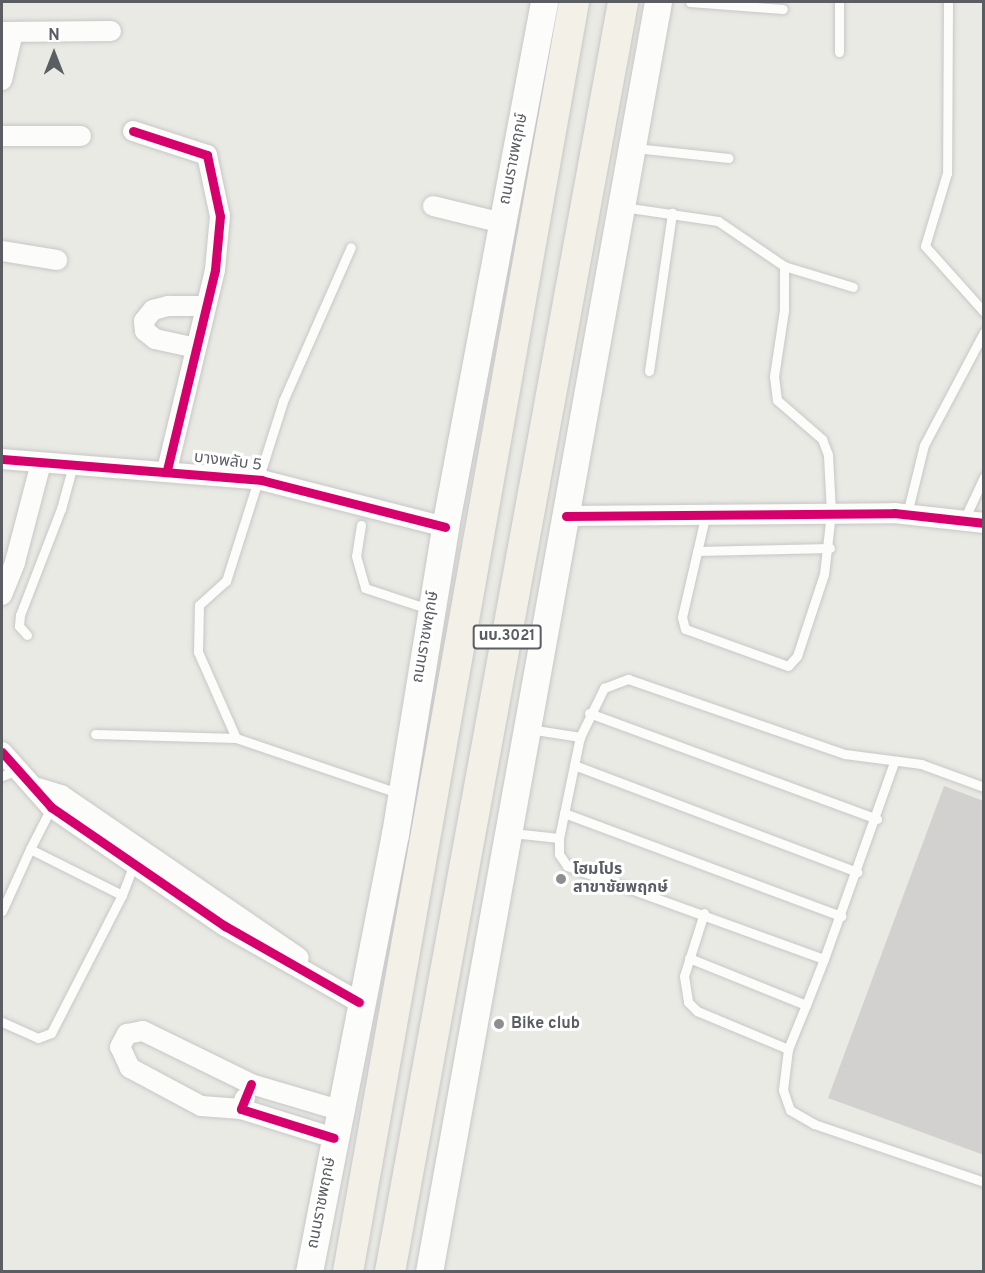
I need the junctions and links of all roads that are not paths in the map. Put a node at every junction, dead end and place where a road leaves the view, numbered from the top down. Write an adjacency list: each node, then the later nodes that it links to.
1 (544, 2): 22 (main road, ถนนราชพฤกษ์)
2 (574, 2): 50 (main road, ถนนราชพฤกษ์ / นบ.3021)
3 (623, 2): 90 (main road, นบ.3021)
4 (690, 2): 5 (lane)
5 (703, 2): 9 (lane)
6 (839, 2): 12 (lane)
7 (948, 2): 29 (lane)
8 (656, 6): 17 (main road, นบ.3021)
9 (783, 9)
10 (7, 32): 11 (street); 13 (street)
11 (111, 32)
12 (839, 52)
13 (2, 80)
14 (133, 131): 28 (street)
15 (2, 136): 16 (street)
16 (81, 136)
17 (633, 147): 18 (lane); 20 (main road, นบ.3021)
18 (728, 158)
19 (433, 206): 22 (street)
20 (623, 207): 21 (lane); 42 (main road, นบ.3021)
21 (672, 213): 26 (lane); 32 (lane)
22 (502, 223): 46 (main road, ถนนราชพฤกษ์)
23 (351, 247): 38 (lane)
24 (2, 251): 25 (street)
25 (57, 260)
26 (784, 266): 27 (lane); 40 (lane)
27 (853, 287)
28 (206, 306): 31 (street); 31 (street)
29 (984, 312)
30 (984, 332): 41 (lane)
31 (196, 348): 36 (street)
32 (649, 371)
33 (2, 459): 34 (street, บางพลับ 5)
34 (41, 463): 35 (street, บางพลับ 5); 49 (street)
35 (73, 465): 36 (street, บางพลับ 5); 52 (lane)
36 (167, 470): 38 (street, บางพลับ 5)
37 (984, 477): 43 (lane)
38 (261, 480): 46 (street, บางพลับ 5); 57 (lane)
39 (706, 513): 40 (street); 42 (street); 48 (lane)
40 (831, 513): 41 (street); 47 (lane)
41 (907, 514): 43 (street)
42 (566, 516): 54 (main road, นบ.3021)
43 (963, 522): 44 (street)
44 (984, 523)
45 (361, 525): 51 (lane)
46 (445, 527): 51 (main road, ถนนราชพฤกษ์)
47 (830, 548): 48 (lane); 48 (lane)
48 (697, 551)
49 (2, 595)
50 (470, 601): 68 (main road); 89 (main road, ถนนราชพฤกษ์ / นบ.3021)
51 (431, 610): 63 (main road, ถนนราชพฤกษ์)
52 (27, 635)
53 (589, 713): 56 (lane); 59 (lane); 66 (lane)
54 (529, 729): 56 (lane); 67 (main road, นบ.3021)
55 (95, 734): 57 (lane)
56 (580, 737): 60 (lane)
57 (236, 738): 63 (lane)
58 (2, 752): 61 (street)
59 (894, 762): 62 (lane); 66 (lane)
60 (574, 765): 65 (lane); 72 (lane)
61 (10, 773): 64 (street)
62 (984, 787)
63 (401, 793): 68 (main road, ถนนราชพฤกษ์)
64 (56, 801): 70 (lane); 71 (street)
65 (564, 813): 69 (lane); 76 (lane)
66 (877, 819): 72 (lane)
67 (509, 833): 69 (lane); 91 (main road, นบ.3021)
68 (395, 834): 79 (main road, ถนนราชพฤกษ์)
69 (559, 838): 75 (lane)
70 (30, 849): 73 (lane); 74 (lane)
71 (137, 859): 73 (lane); 79 (street)
72 (857, 872): 76 (lane)
73 (122, 895): 81 (lane)
74 (2, 911)
75 (704, 914): 77 (lane); 78 (lane)
76 (841, 916): 78 (lane)
77 (689, 958): 80 (lane); 82 (lane)
78 (824, 959): 80 (lane)
79 (358, 1002): 85 (main road, ถนนราชพฤกษ์)
80 (806, 1005): 82 (lane)
81 (2, 1022)
82 (788, 1049): 87 (lane)
83 (251, 1084): 84 (street); 84 (street); 85 (street)
84 (241, 1109): 86 (street)
85 (339, 1110): 86 (main road, ถนนราชพฤกษ์)
86 (334, 1138): 88 (main road, ถนนราชพฤกษ์)
87 (984, 1182)
88 (309, 1272)
89 (348, 1272)
90 (390, 1272)
91 (429, 1272)

